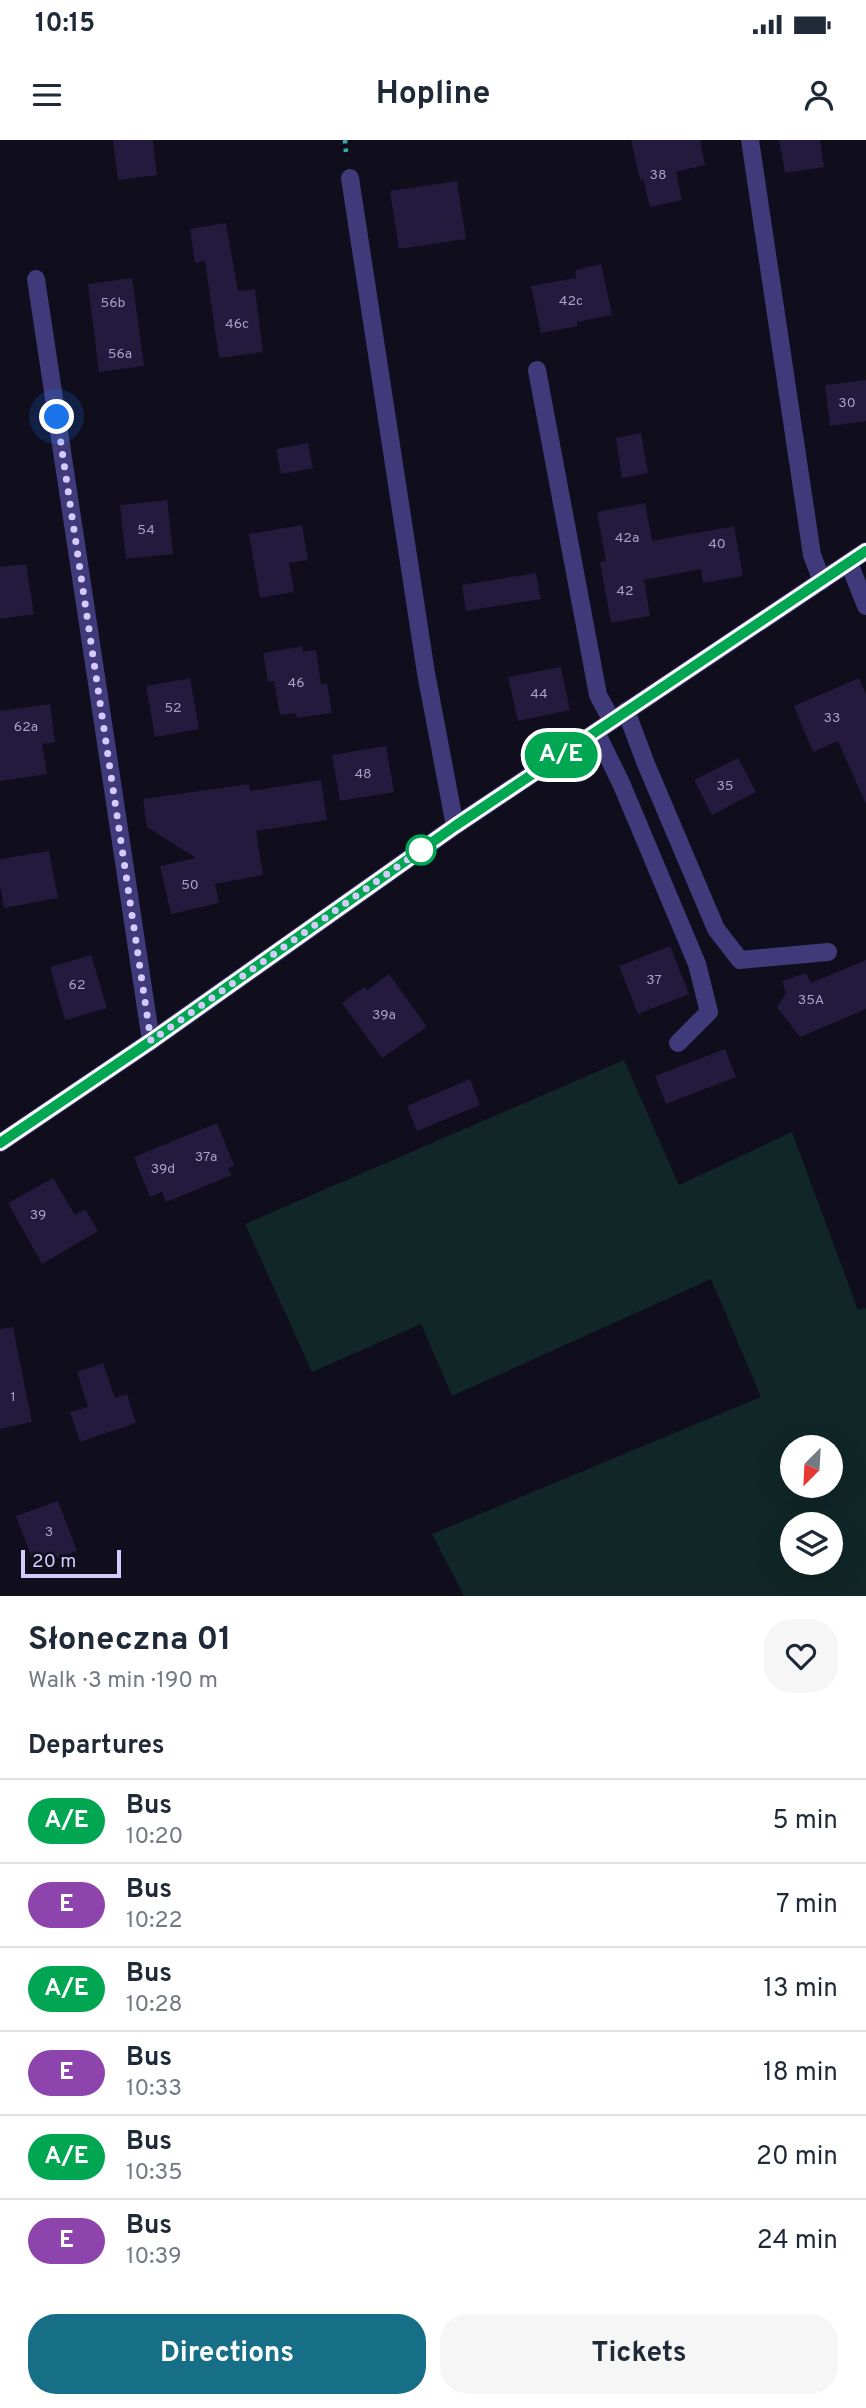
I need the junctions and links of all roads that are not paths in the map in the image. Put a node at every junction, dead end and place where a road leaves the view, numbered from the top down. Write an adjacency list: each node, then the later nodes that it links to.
1 (750, 140): 7 (street)
2 (350, 178): 11 (street)
3 (36, 279): 13 (street)
4 (537, 370): 9 (street)
5 (866, 551): 6 (street)
6 (849, 563): 7 (street); 8 (street)
7 (822, 581): 9 (street)
8 (866, 606)
9 (619, 716): 10 (street); 12 (street)
10 (596, 732): 11 (street); 14 (street)
11 (455, 826): 13 (street)
12 (828, 952)
13 (151, 1041): 15 (street)
14 (678, 1042)
15 (0, 1143)

